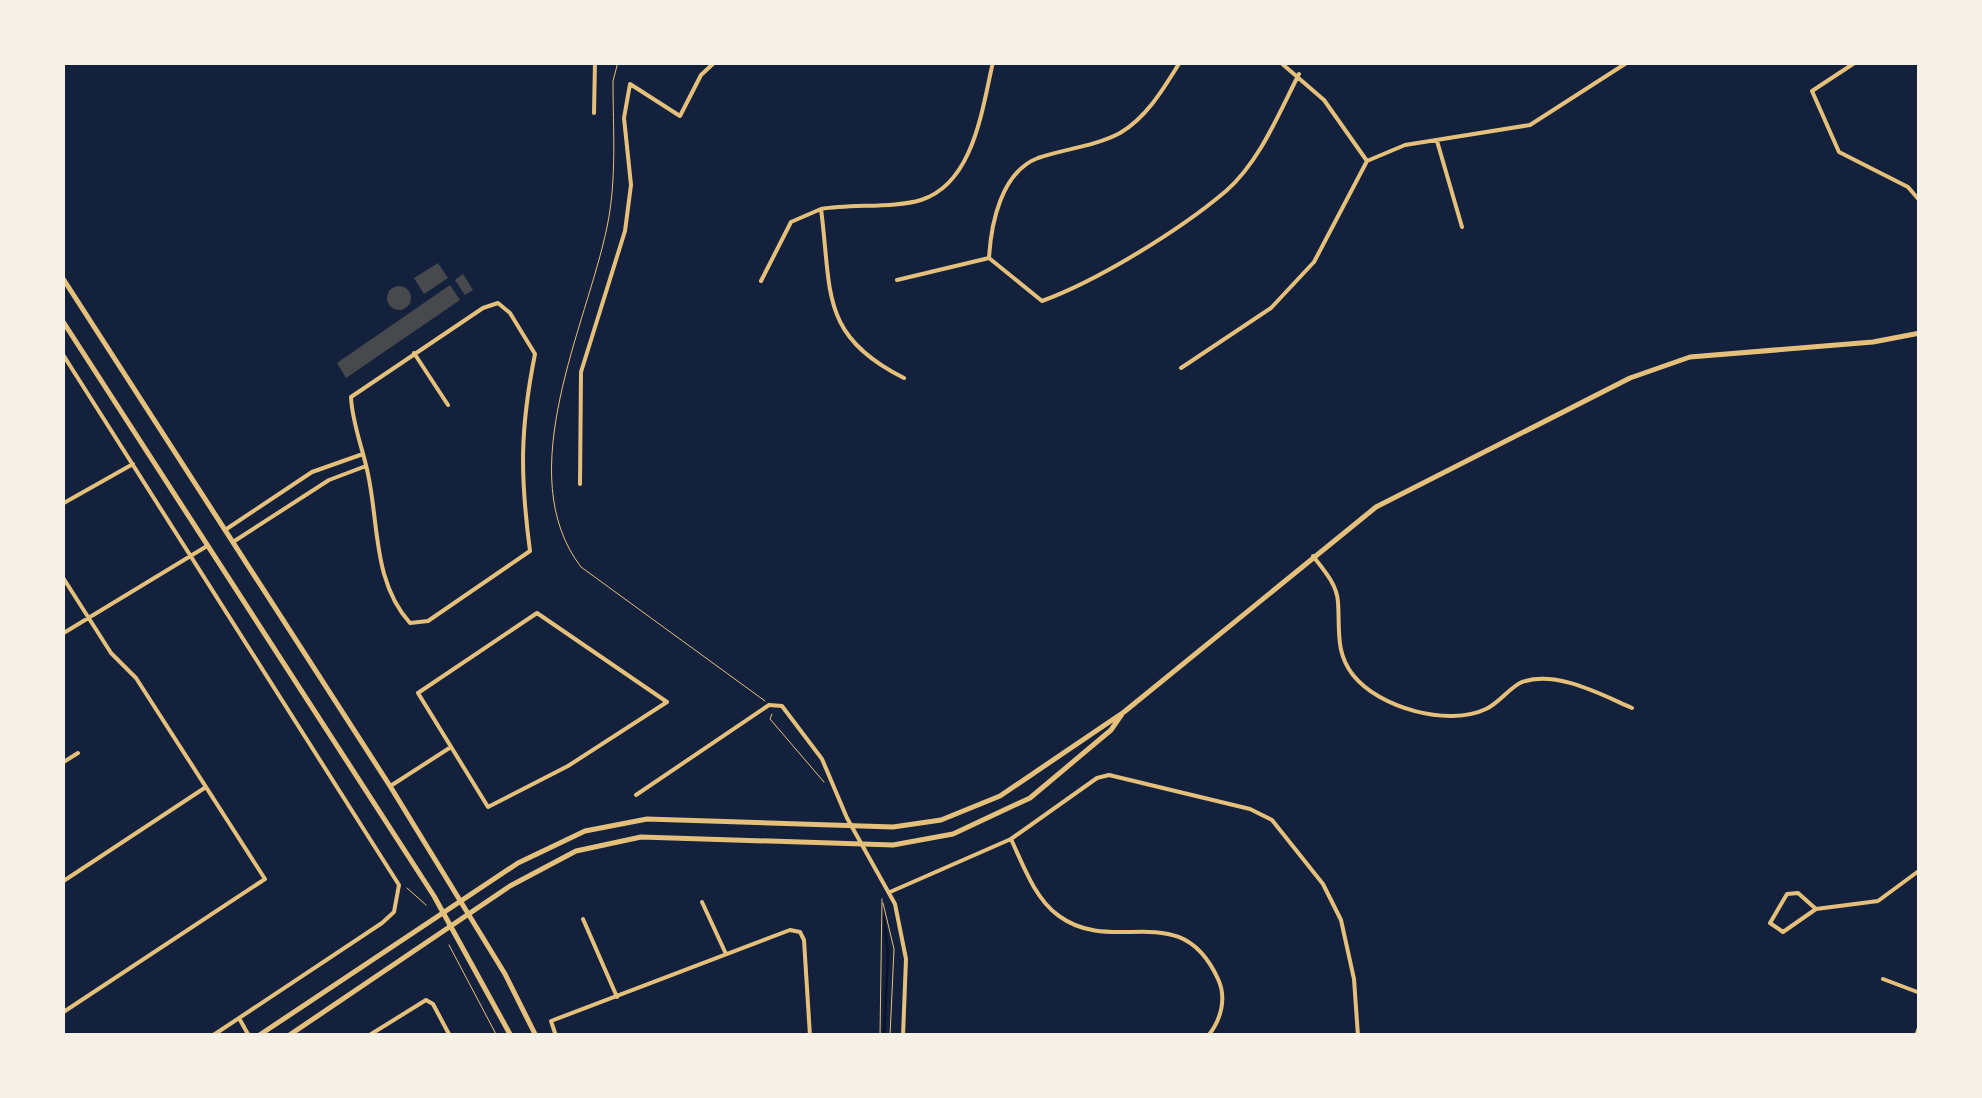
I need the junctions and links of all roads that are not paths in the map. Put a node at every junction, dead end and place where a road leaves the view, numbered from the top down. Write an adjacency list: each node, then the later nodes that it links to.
1 (587, 62): 8 (street)
2 (715, 62): 30 (street)
3 (993, 62): 14 (street)
4 (1180, 62): 16 (street)
5 (1280, 62): 9 (street)
6 (1628, 62): 11 (street)
7 (1856, 62): 13 (street)
8 (595, 63): 10 (street)
9 (1299, 74): 12 (street); 16 (street)
10 (594, 112)
11 (1437, 141): 12 (street); 15 (street)
12 (1367, 161): 24 (street)
13 (1920, 201)
14 (821, 209): 19 (street); 25 (street)
15 (1462, 227)
16 (988, 258): 18 (street)
17 (62, 277): 32 (main road)
18 (897, 280)
19 (760, 282)
20 (62, 320): 34 (main road)
21 (1920, 333): 36 (main road)
22 (62, 353): 28 (street)
23 (414, 353): 26 (street); 27 (street); 29 (street)
24 (1181, 368)
25 (904, 378)
26 (448, 405)
27 (363, 454): 29 (street); 32 (street)
28 (134, 464): 31 (street); 35 (street)
29 (366, 466): 33 (street)
30 (580, 484)
31 (62, 504)
32 (226, 530): 33 (main road)
33 (234, 542): 45 (main road)
34 (207, 546): 35 (street); 57 (main road)
35 (192, 556): 38 (street); 66 (street)
36 (1313, 556): 40 (street); 41 (main road)
37 (62, 576): 38 (street)
38 (88, 618): 39 (street); 46 (street)
39 (62, 634)
40 (1632, 708)
41 (1124, 712): 48 (main road); 50 (main road)
42 (451, 747): 42 (street); 45 (street)
43 (78, 752): 44 (street)
44 (62, 763)
45 (390, 786): 54 (main road)
46 (206, 787): 52 (street); 65 (street)
47 (636, 795): 48 (street)
48 (853, 827): 50 (street); 54 (main road)
49 (1011, 838): 53 (street); 79 (street); 80 (street)
50 (866, 845): 53 (street); 58 (main road)
51 (1920, 870): 56 (street)
52 (62, 882)
53 (890, 892): 78 (street)
54 (460, 902): 57 (main road); 58 (main road)
55 (702, 902): 61 (street)
56 (1816, 909): 56 (street)
57 (444, 912): 60 (main road); 70 (main road)
58 (468, 915): 60 (main road); 75 (main road)
59 (583, 919): 64 (street)
60 (452, 926): 71 (main road); 74 (main road)
61 (726, 954): 64 (street); 77 (street)
62 (1883, 979): 63 (street)
63 (1920, 993)
64 (617, 997): 76 (street)
65 (62, 1013)
66 (239, 1017): 68 (street); 69 (street)
67 (1920, 1025): 81 (street)
68 (212, 1036)
69 (249, 1036)
70 (258, 1036)
71 (288, 1036)
72 (368, 1036): 73 (street)
73 (450, 1036)
74 (511, 1036)
75 (536, 1036)
76 (556, 1036)
77 (810, 1036)
78 (902, 1036)
79 (1208, 1036)
80 (1358, 1036)
81 (1916, 1036)

